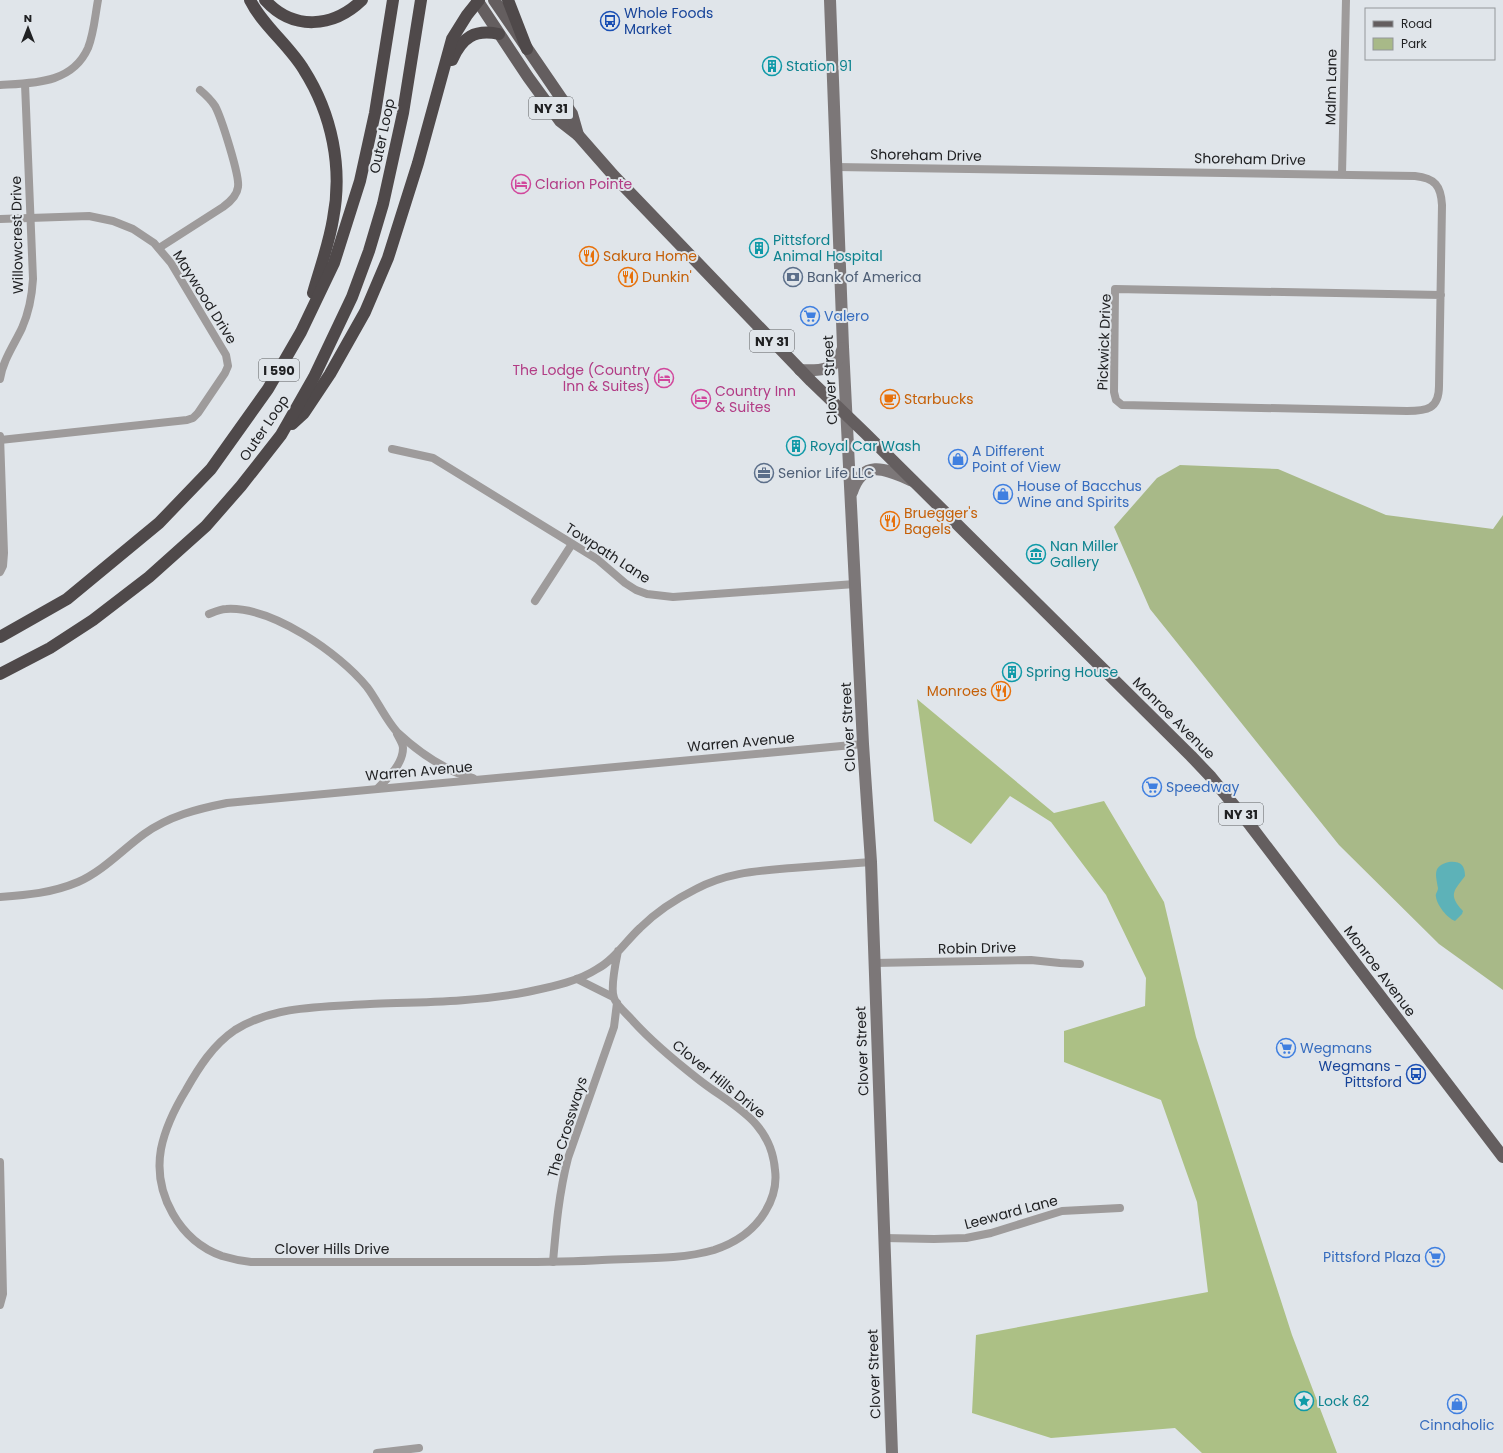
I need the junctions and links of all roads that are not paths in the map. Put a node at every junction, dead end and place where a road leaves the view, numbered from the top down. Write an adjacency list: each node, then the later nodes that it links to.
1 (98, 0): 14 (street)
2 (250, 0): 25 (highway)
3 (265, 0): 4 (highway)
4 (362, 0)
5 (393, 0): 25 (highway, Outer Loop / I 590)
6 (421, 0): 31 (highway, Outer Loop / I 590)
7 (494, 0): 13 (main road, Monroe Avenue / NY 31)
8 (508, 0): 13 (highway)
9 (830, 0): 19 (main road, Clover Street)
10 (1346, 0): 20 (street, Malm Lane)
11 (478, 1): 12 (main road, Monroe Avenue / NY 31); 15 (highway)
12 (500, 34): 15 (highway); 18 (main road, Monroe Avenue / NY 31)
13 (527, 49): 18 (main road, Monroe Avenue / NY 31)
14 (25, 84): 16 (street); 21 (street, Willowcrest Drive)
15 (440, 84): 31 (highway)
16 (0, 85)
17 (200, 90): 23 (street)
18 (578, 135): 27 (main road, Monroe Avenue / NY 31)
19 (836, 167): 20 (street, Shoreham Drive); 26 (main road, Clover Street)
20 (1342, 174): 24 (street, Shoreham Drive)
21 (31, 218): 22 (street, Maywood Drive); 23 (street, Maywood Drive); 28 (street, Willowcrest Drive)
22 (0, 219)
23 (159, 248): 33 (street, Maywood Drive)
24 (1441, 295): 29 (street, Shoreham Drive); 29 (street, Pickwick Drive)
25 (301, 332): 42 (highway, Outer Loop / I 590)
26 (843, 347): 27 (main road); 30 (main road, Clover Street)
27 (800, 370): 30 (main road, Monroe Avenue / NY 31)
28 (0, 379)
29 (1432, 406)
30 (848, 416): 35 (main road, Monroe Avenue / NY 31); 36 (main road, Clover Street)
31 (281, 435): 43 (highway, Outer Loop / I 590)
32 (0, 436): 33 (street)
33 (0, 440): 38 (street)
34 (392, 450): 37 (street, Towpath Lane)
35 (914, 481): 36 (main road); 55 (main road, Monroe Avenue / NY 31)
36 (851, 495): 39 (main road, Clover Street)
37 (572, 544): 39 (street, Towpath Lane); 40 (street)
38 (0, 572)
39 (855, 584): 45 (main road, Clover Street)
40 (535, 601)
41 (209, 614): 44 (street)
42 (0, 637)
43 (0, 674)
44 (396, 731): 46 (street); 47 (street)
45 (863, 744): 46 (street, Warren Avenue); 48 (main road, Clover Street)
46 (475, 779): 47 (street, Warren Avenue)
47 (378, 788): 49 (street, Warren Avenue)
48 (871, 862): 50 (street, Clover Hills Drive); 51 (main road, Clover Street)
49 (0, 897)
50 (618, 951): 53 (street, Clover Hills Drive); 54 (street)
51 (874, 963): 52 (street, Robin Drive); 59 (main road, Clover Street)
52 (1080, 964)
53 (577, 979): 54 (street, Clover Hills Drive); 60 (street, Clover Hills Drive)
54 (615, 1000): 60 (street, The Crossways); 60 (street, Clover Hills Drive)
55 (1503, 1156)
56 (0, 1162): 57 (street)
57 (0, 1189): 61 (street)
58 (1120, 1208): 59 (street, Leeward Lane)
59 (884, 1238): 64 (main road, Clover Street)
60 (553, 1262)
61 (0, 1305)
62 (419, 1448): 63 (street)
63 (378, 1453)
64 (892, 1453)

